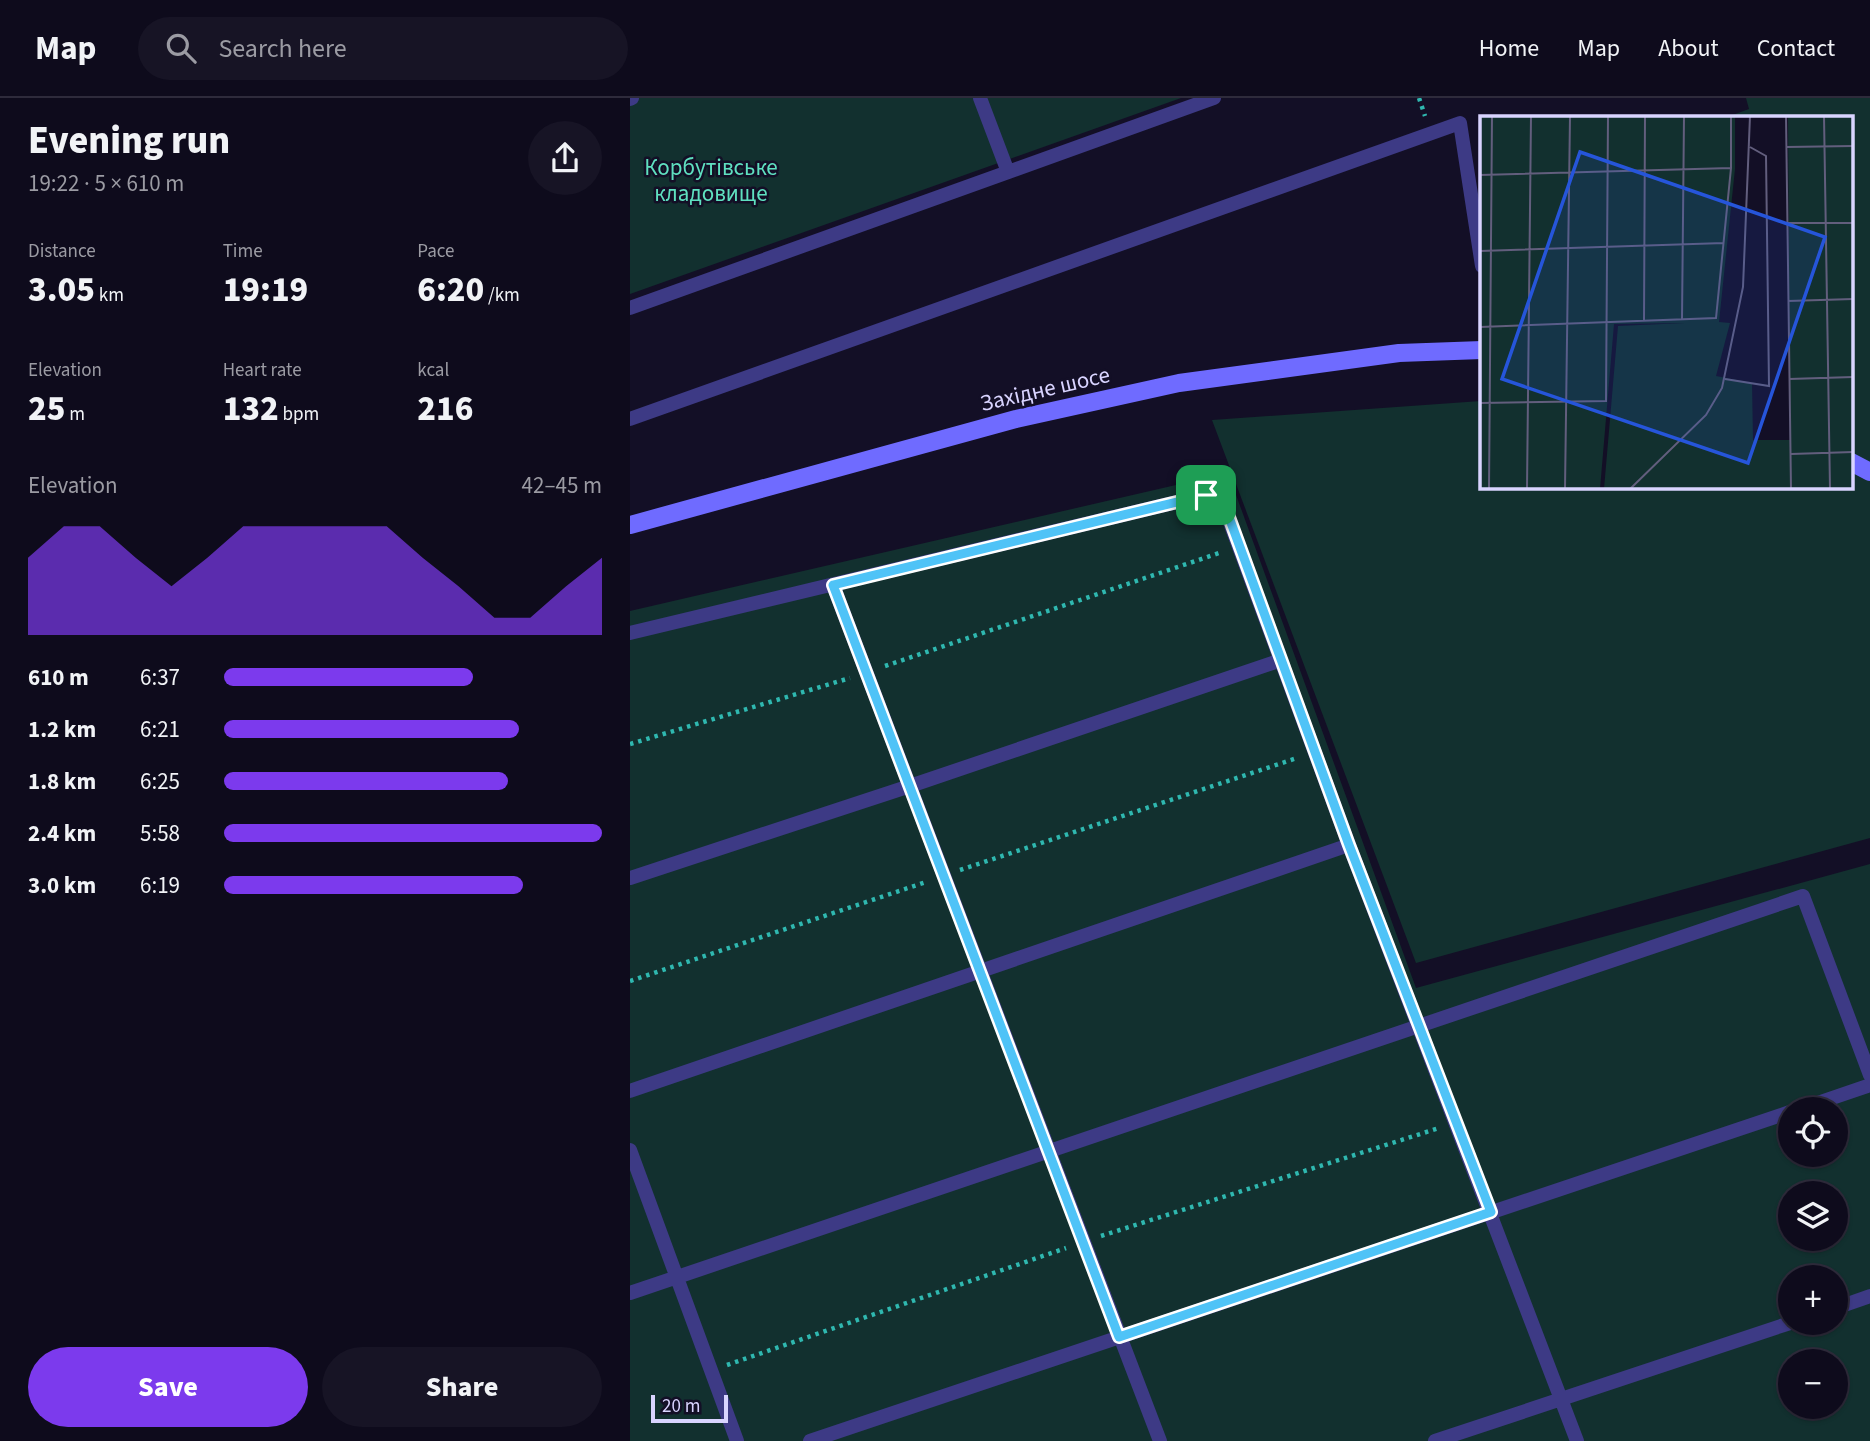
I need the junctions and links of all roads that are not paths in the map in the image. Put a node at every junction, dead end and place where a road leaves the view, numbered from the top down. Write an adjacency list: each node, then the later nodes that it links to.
1 (980, 98): 3 (lane)
2 (1214, 98): 3 (lane)
3 (1008, 172): 5 (lane)
4 (1480, 253): 7 (lane)
5 (630, 308)
6 (1480, 350): 10 (main road, Західне шосе)
7 (630, 419)
8 (1853, 463): 9 (main road)
9 (1870, 472)
10 (630, 526)
11 (833, 585): 12 (lane); 13 (lane); 14 (lane)
12 (630, 633)
13 (1281, 660): 14 (lane); 15 (lane)
14 (910, 786): 16 (lane); 17 (lane)
15 (1349, 845): 17 (lane); 18 (lane)
16 (630, 878)
17 (980, 972): 21 (lane); 25 (lane)
18 (1418, 1027): 19 (lane); 25 (lane); 26 (lane)
19 (1870, 1075)
20 (1870, 1085): 22 (lane)
21 (630, 1091)
22 (1835, 1097)
23 (1778, 1116): 26 (lane)
24 (630, 1150): 27 (lane)
25 (1047, 1150): 27 (lane); 32 (lane)
26 (1491, 1212): 32 (lane); 33 (lane)
27 (678, 1277): 28 (lane); 34 (lane)
28 (630, 1293)
29 (1870, 1296): 30 (lane)
30 (1848, 1304)
31 (1778, 1327): 33 (lane)
32 (1119, 1337): 35 (lane); 36 (lane)
33 (1561, 1399): 37 (lane); 38 (lane)
34 (737, 1441)
35 (810, 1441)
36 (1160, 1441)
37 (1435, 1441)
38 (1577, 1441)

